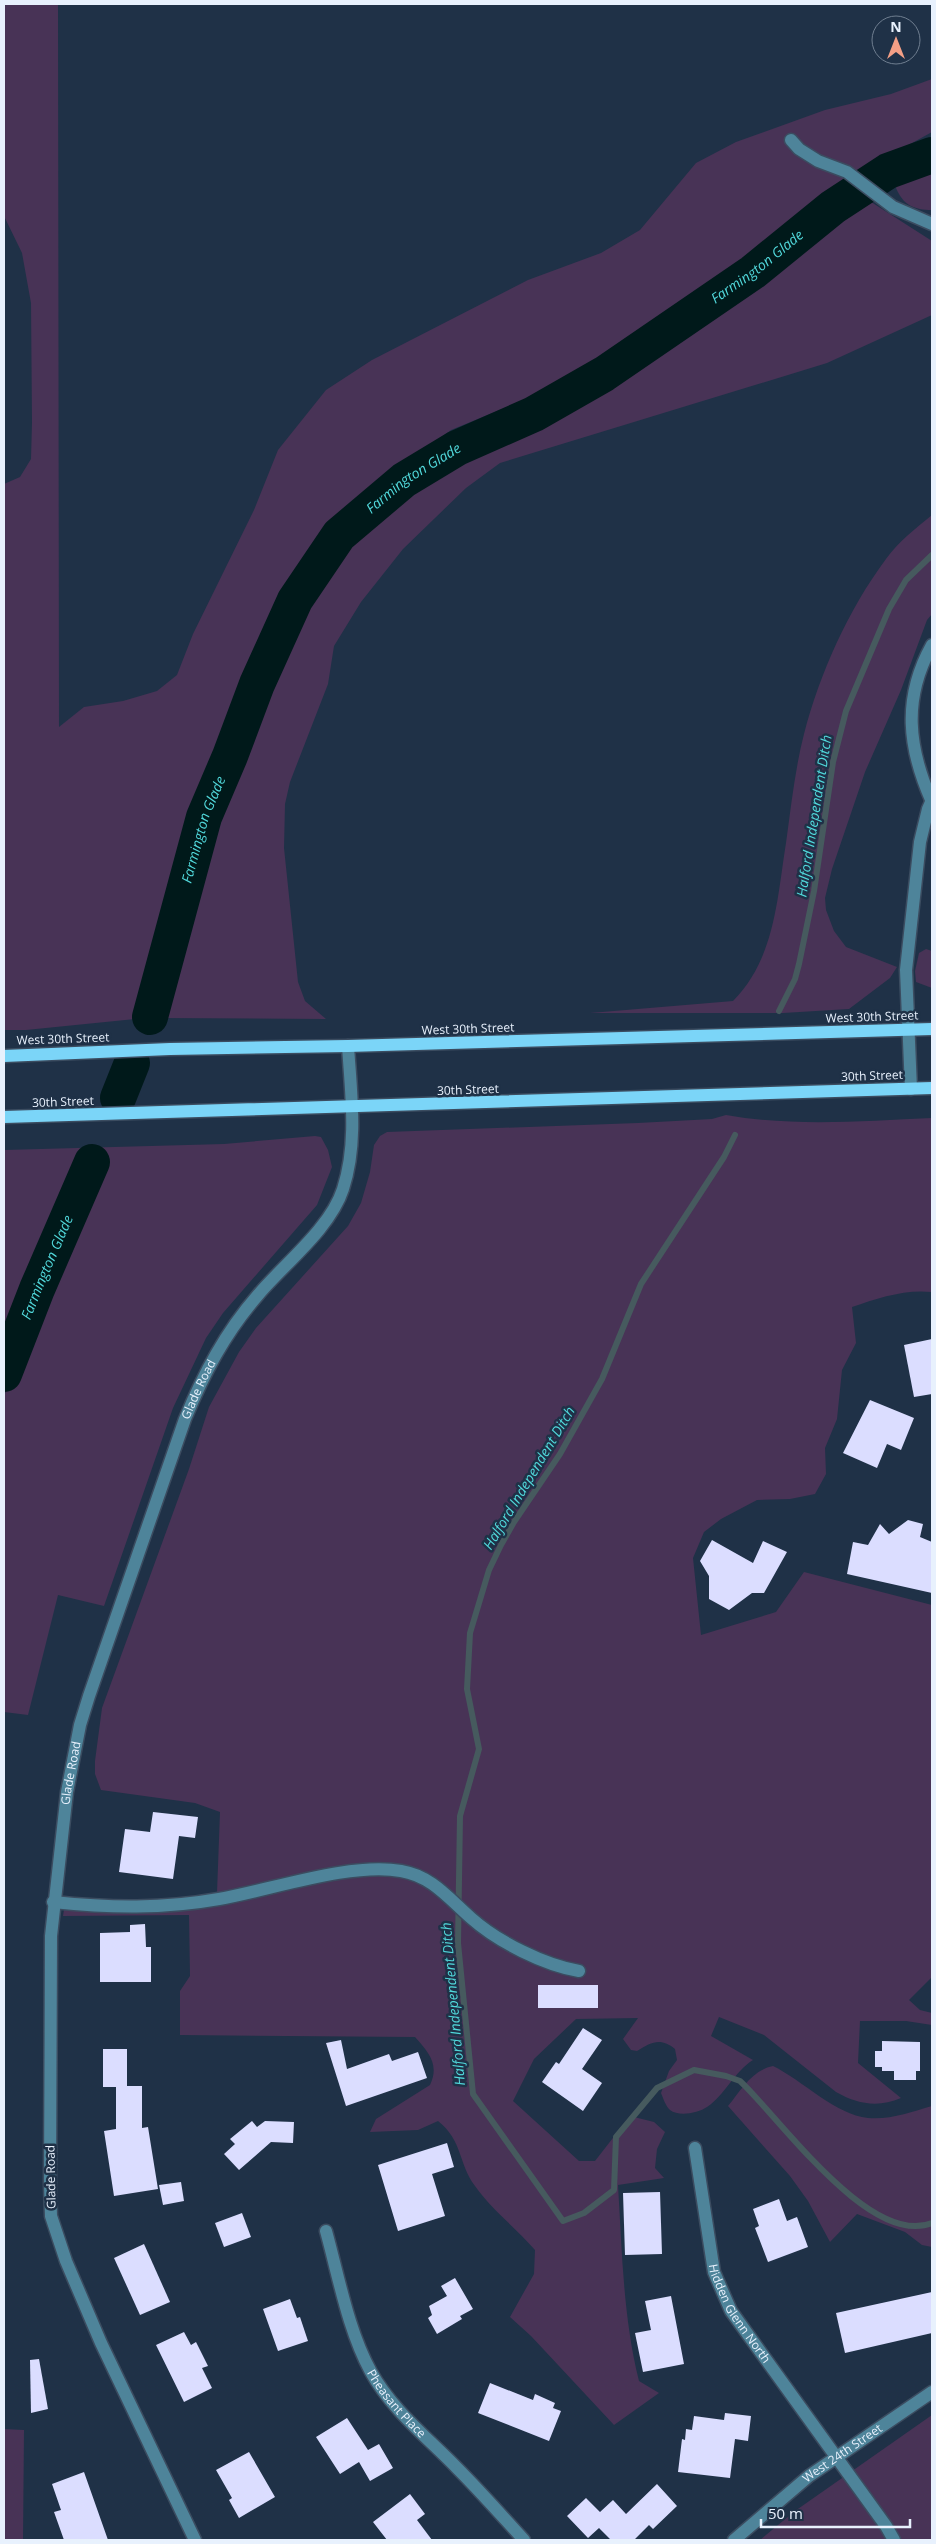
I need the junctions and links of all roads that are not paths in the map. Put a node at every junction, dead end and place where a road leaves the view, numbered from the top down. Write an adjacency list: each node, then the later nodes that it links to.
1 (791, 140): 2 (street)
2 (932, 224)
3 (932, 645): 4 (street)
4 (932, 801): 6 (street)
5 (932, 1029): 6 (main road, West 30th Street)
6 (909, 1030): 7 (main road, West 30th Street); 10 (street)
7 (348, 1046): 8 (main road, West 30th Street); 11 (street, Glade Road)
8 (4, 1056)
9 (932, 1088): 10 (main road, 30th Street)
10 (911, 1089): 11 (main road, 30th Street)
11 (352, 1108): 12 (main road, 30th Street); 13 (street, Glade Road)
12 (4, 1117)
13 (53, 1902): 14 (street); 19 (street, Glade Road)
14 (579, 1971)
15 (695, 2148): 18 (street, Hidden Glenn North)
16 (326, 2232): 20 (street, Pheasant Place)
17 (932, 2392): 18 (street, West 24th Street)
18 (836, 2457): 21 (street, West 24th Street); 22 (street, Hidden Glenn North)
19 (195, 2540)
20 (524, 2540)
21 (734, 2540)
22 (894, 2540)

